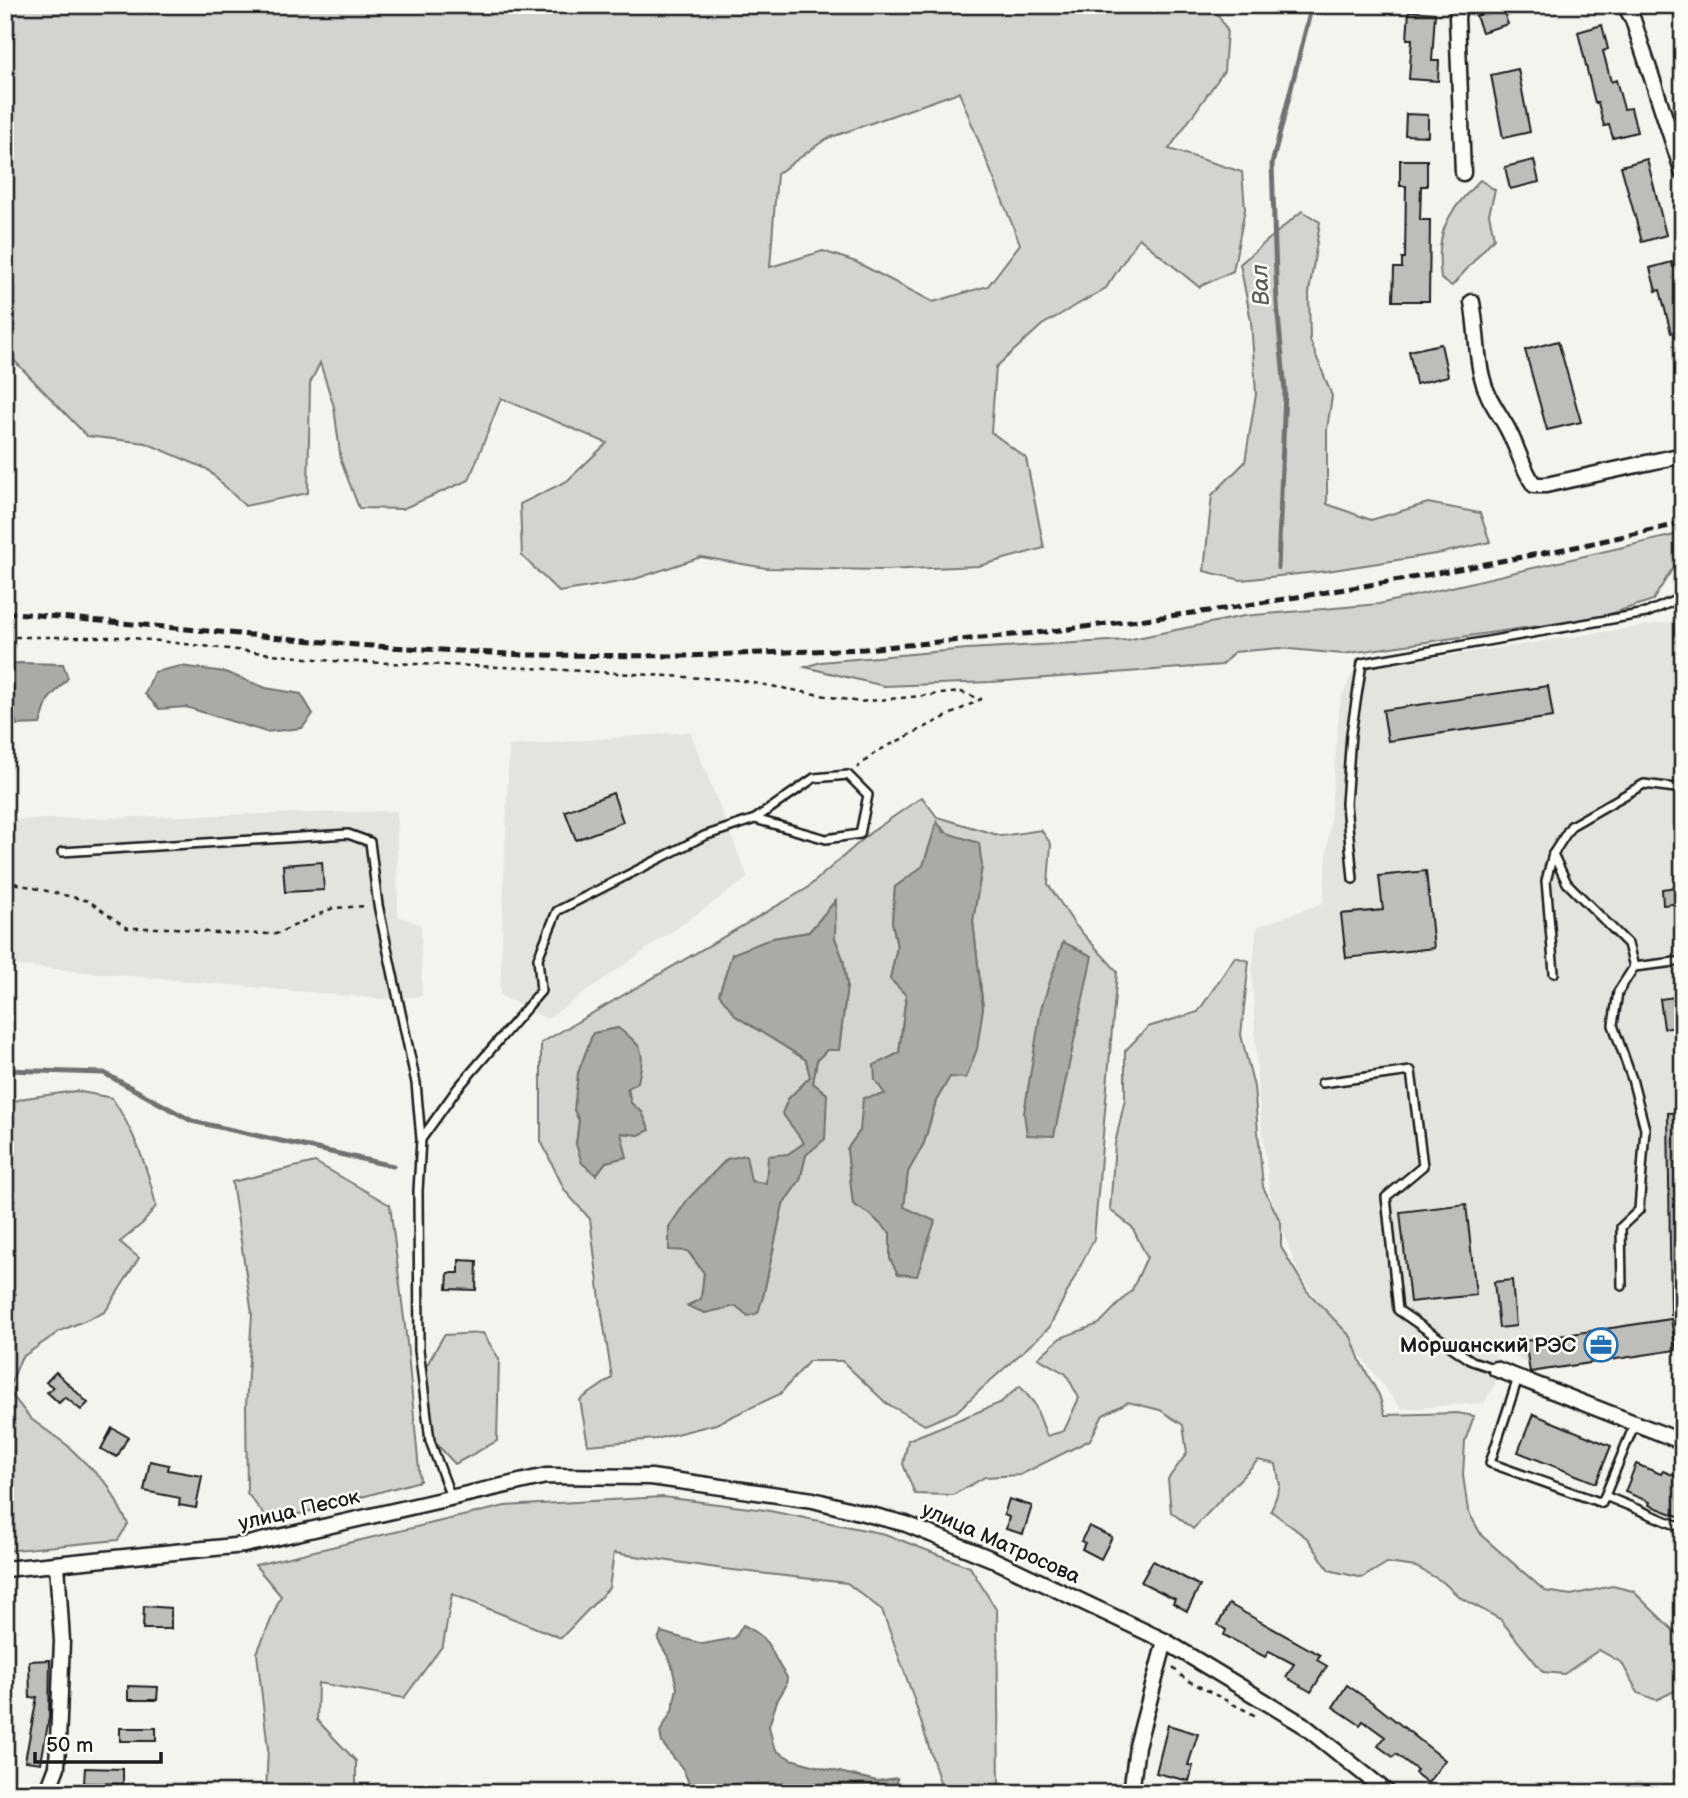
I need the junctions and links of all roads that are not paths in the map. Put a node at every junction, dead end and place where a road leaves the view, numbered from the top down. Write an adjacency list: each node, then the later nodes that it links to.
1 (1460, 5): 3 (street)
2 (1625, 5): 4 (street)
3 (1464, 173)
4 (1683, 173)
5 (1472, 302): 6 (street)
6 (1683, 455)
7 (1683, 597): 12 (lane)
8 (1683, 789): 11 (lane)
9 (755, 819): 9 (lane); 17 (lane)
10 (62, 852): 17 (lane)
11 (1553, 854): 14 (lane); 15 (lane)
12 (1353, 879)
13 (1683, 961): 14 (lane)
14 (1634, 967): 18 (lane)
15 (1554, 973)
16 (1322, 1083): 19 (lane)
17 (421, 1139): 25 (lane)
18 (1622, 1286)
19 (1496, 1369): 20 (street)
20 (1518, 1378): 21 (street); 24 (lane)
21 (1635, 1423): 22 (street); 24 (lane)
22 (1683, 1441)
23 (546, 1476): 25 (street, улица Песок); 29 (street, улица Матросова)
24 (1605, 1496): 26 (lane)
25 (451, 1497): 27 (street, улица Песок)
26 (1683, 1528)
27 (57, 1564): 28 (street, улица Песок); 30 (street)
28 (5, 1569)
29 (1165, 1641): 31 (street); 32 (street, улица Матросова)
30 (47, 1793)
31 (1131, 1793)
32 (1388, 1793)

